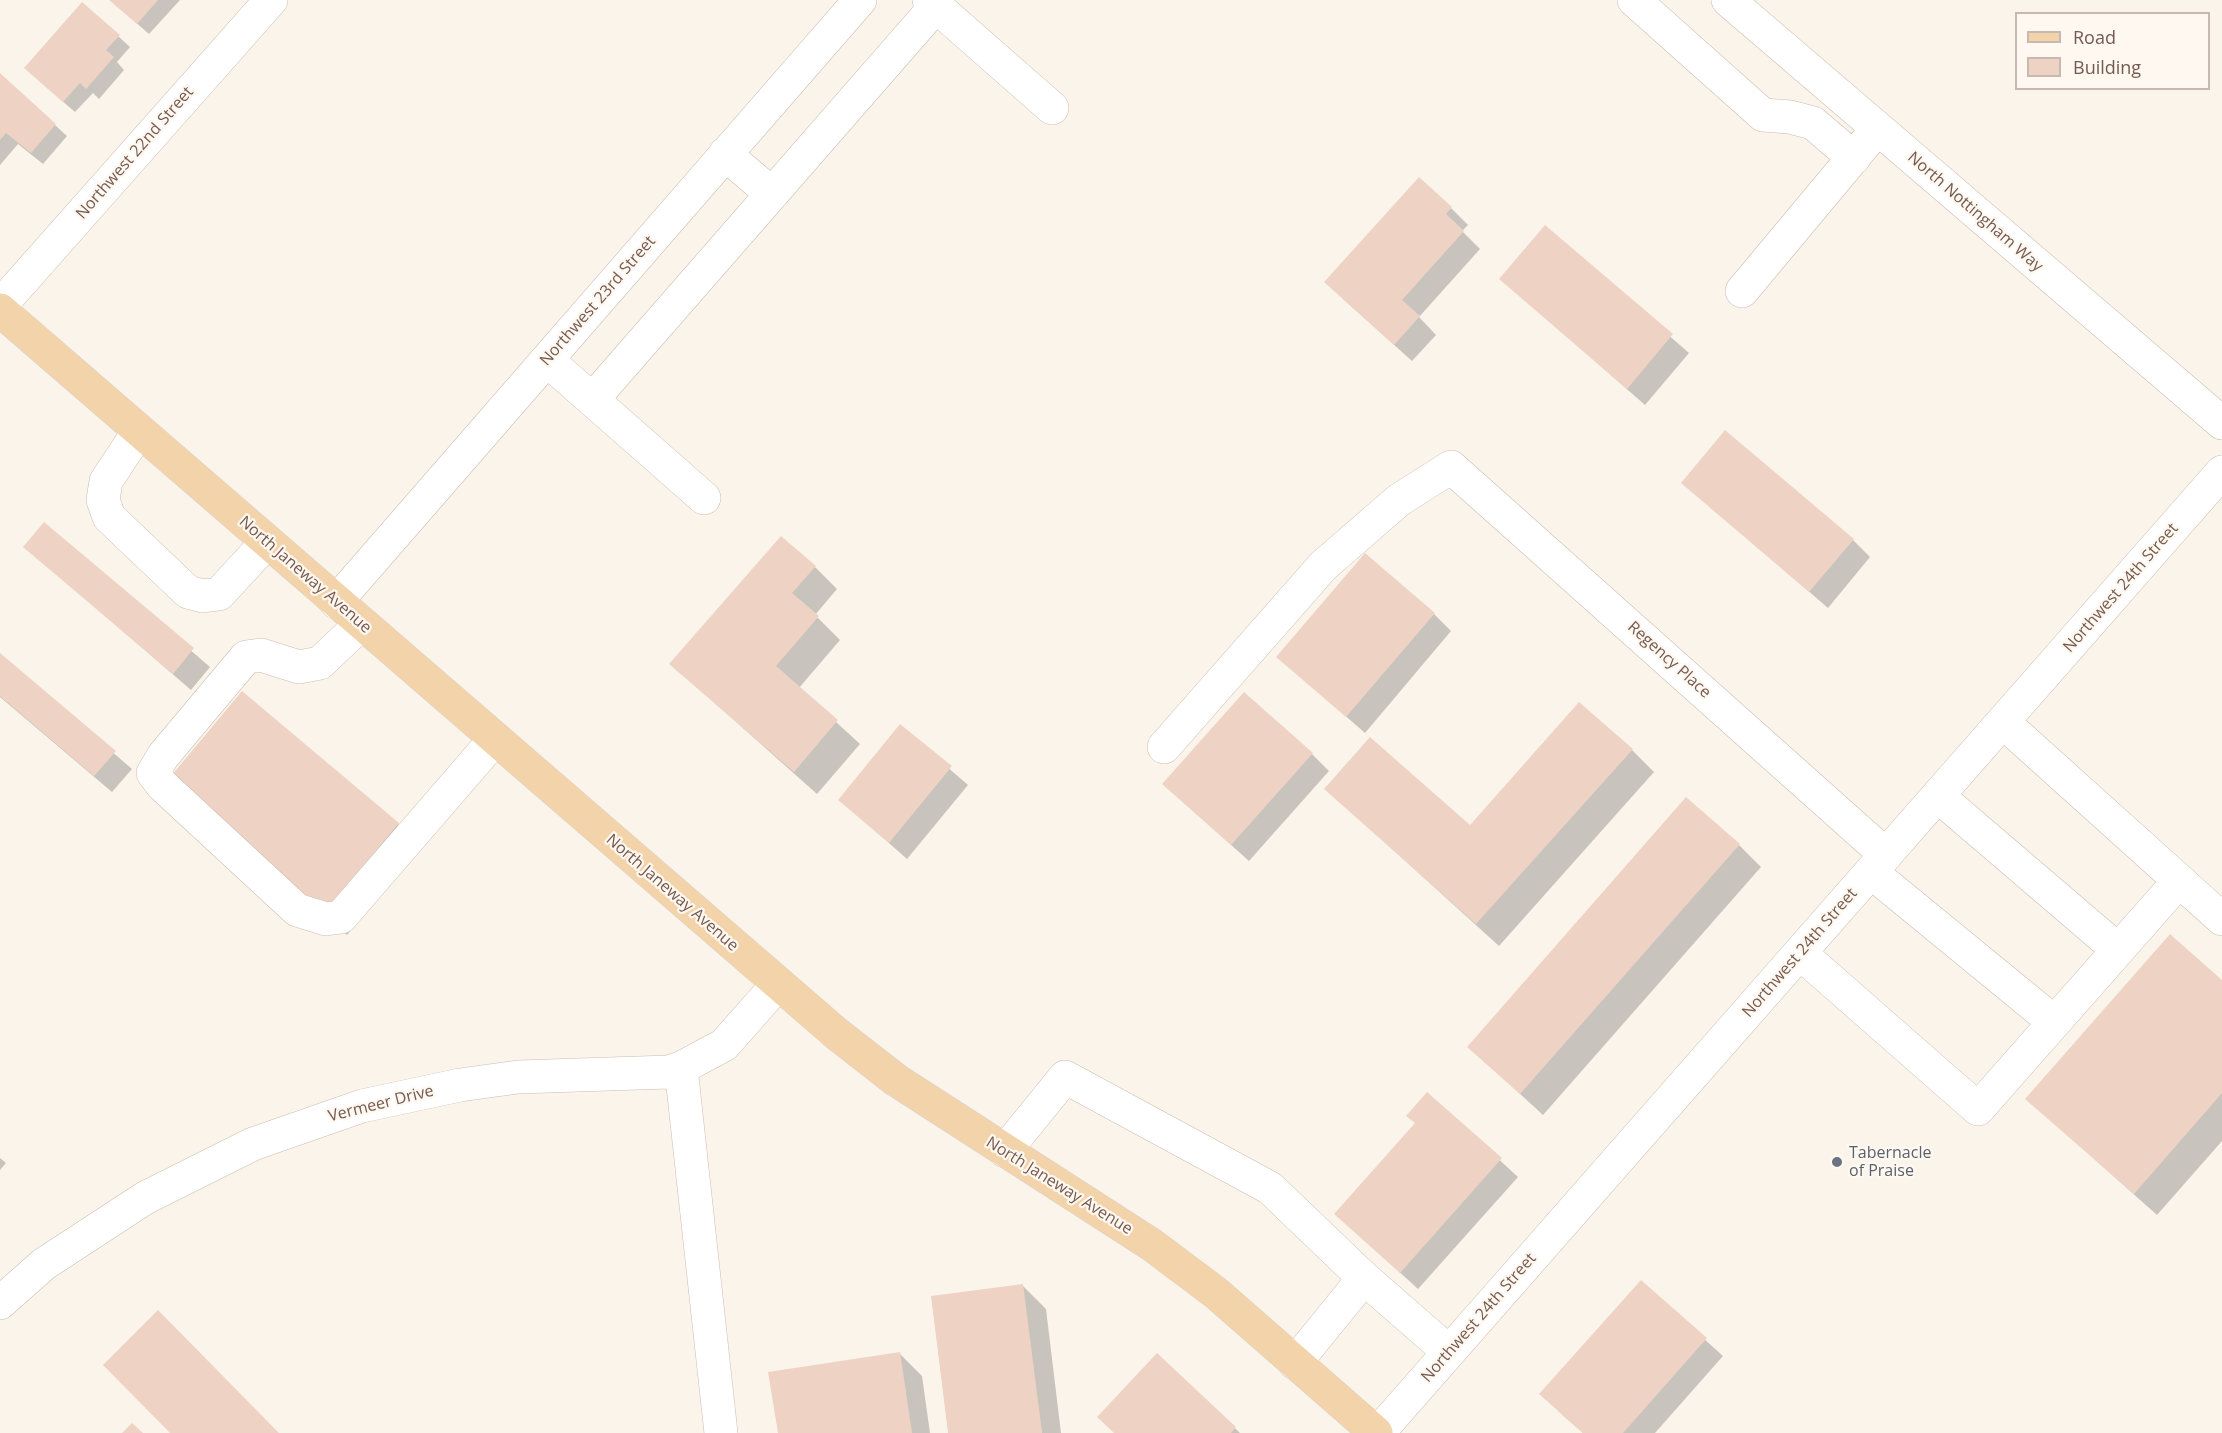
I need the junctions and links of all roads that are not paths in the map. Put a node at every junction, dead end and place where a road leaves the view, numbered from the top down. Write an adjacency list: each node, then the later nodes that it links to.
1 (271, 0): 12 (street, Northwest 22nd Street)
2 (860, 0): 8 (street, Northwest 23rd Street)
3 (1634, 0): 9 (street)
4 (1728, 0): 7 (street, North Nottingham Way)
5 (932, 3): 6 (street); 10 (street)
6 (1052, 108)
7 (1878, 129): 9 (street); 15 (street, North Nottingham Way)
8 (725, 154): 10 (street); 13 (street, Northwest 23rd Street)
9 (1854, 158): 11 (street)
10 (772, 194): 14 (street)
11 (1742, 291)
12 (0, 308): 16 (main road, North Janeway Avenue)
13 (547, 360): 14 (street); 20 (street, Northwest 23rd Street)
14 (592, 400): 18 (street)
15 (2222, 423)
16 (139, 431): 19 (main road, North Janeway Avenue); 19 (street)
17 (2222, 472): 22 (street, Northwest 24th Street)
18 (704, 498)
19 (267, 542): 20 (main road, North Janeway Avenue)
20 (336, 602): 21 (main road, North Janeway Avenue)
21 (361, 624): 23 (main road, North Janeway Avenue); 23 (street)
22 (2003, 722): 25 (street, Northwest 24th Street); 27 (street)
23 (495, 739): 31 (main road, North Janeway Avenue)
24 (1164, 747): 26 (street, Regency Place)
25 (1938, 796): 26 (street, Northwest 24th Street); 29 (street)
26 (1879, 863): 30 (street, Northwest 24th Street); 32 (street, Regency Place)
27 (2179, 880): 28 (street); 29 (street)
28 (2222, 919)
29 (2118, 950): 32 (street)
30 (1800, 953): 32 (street); 37 (street, Northwest 24th Street)
31 (778, 984): 33 (street, Vermeer Drive); 34 (main road, North Janeway Avenue)
32 (2054, 1022)
33 (681, 1068): 36 (street, Vermeer Drive); 39 (street)
34 (1005, 1152): 35 (street); 38 (main road, North Janeway Avenue)
35 (1364, 1278): 37 (street); 38 (street)
36 (0, 1303)
37 (1449, 1352): 40 (street, Northwest 24th Street)
38 (1295, 1363): 40 (main road, North Janeway Avenue)
39 (721, 1433)
40 (1377, 1433)

